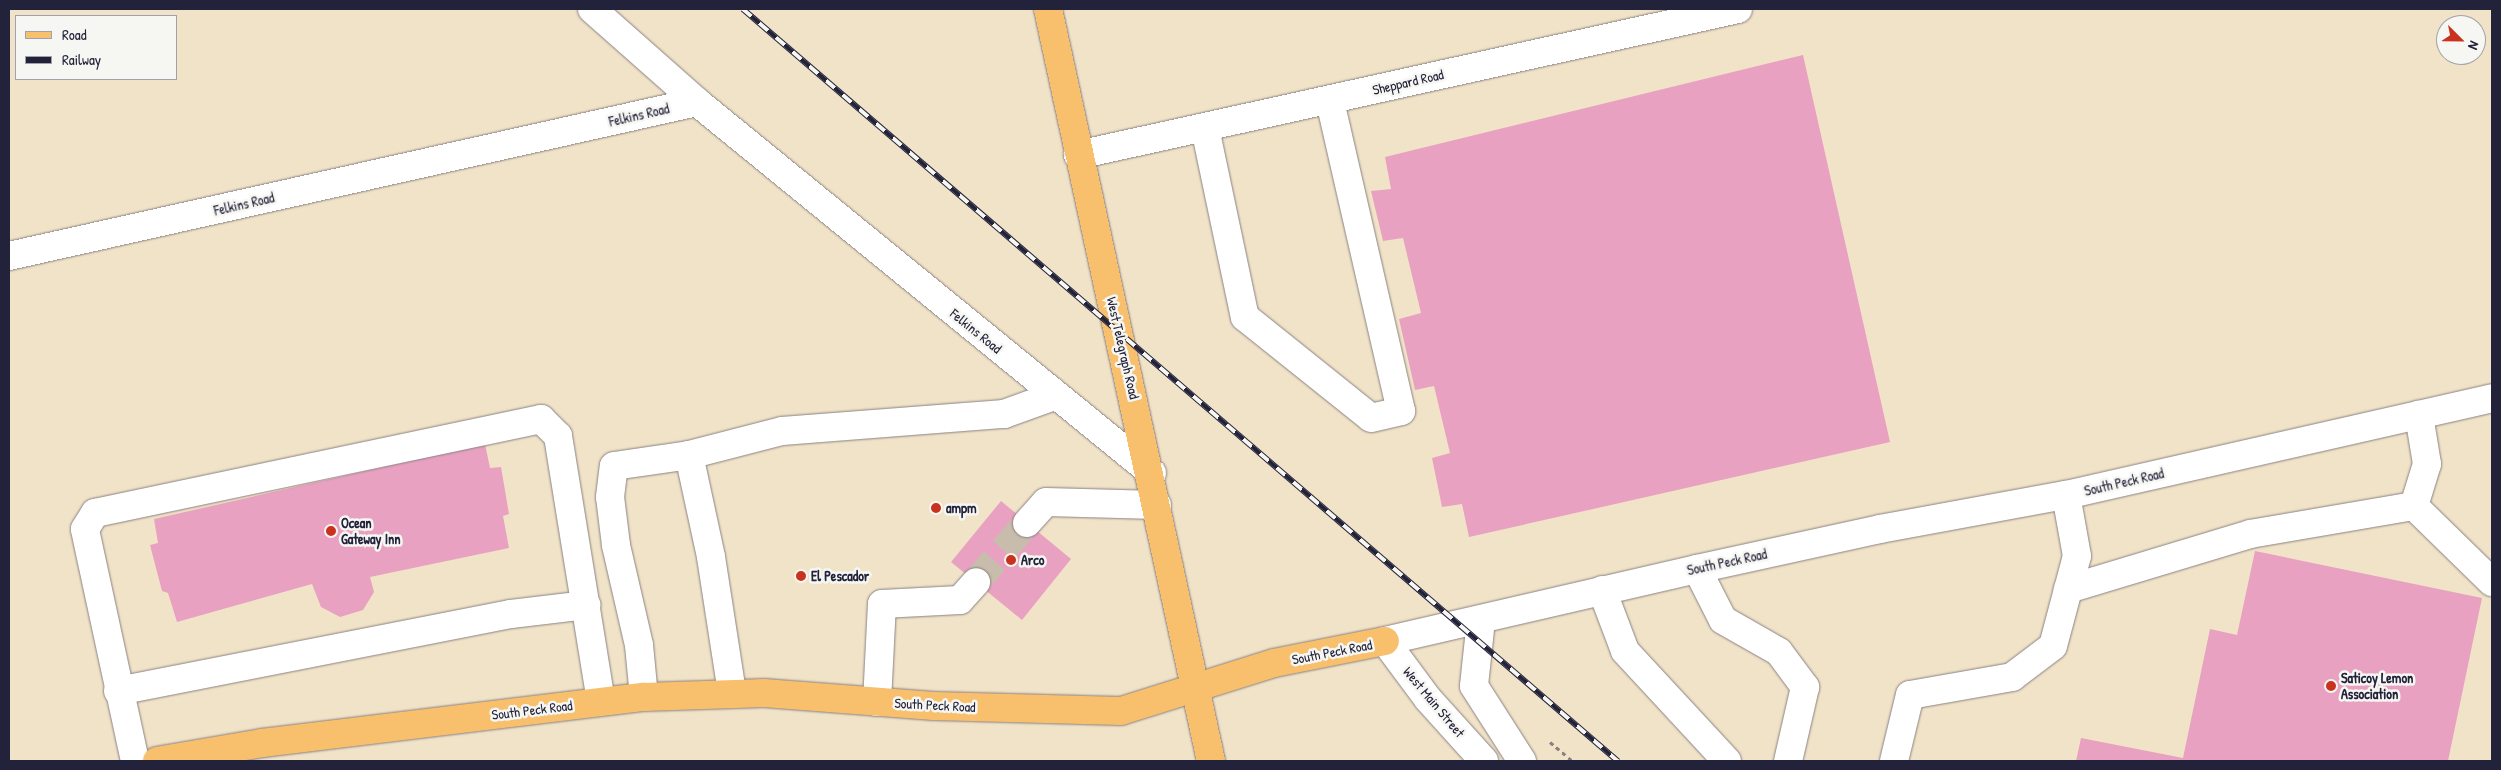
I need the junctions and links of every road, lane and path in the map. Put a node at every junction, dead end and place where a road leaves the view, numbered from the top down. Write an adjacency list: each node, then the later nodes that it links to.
1 (592, 9): 5 (street)
2 (1048, 9): 7 (main road, West Telegraph Road)
3 (1738, 9): 4 (street, Sheppard Road)
4 (1330, 100): 6 (street, Sheppard Road); 6 (street)
5 (696, 102): 8 (street, Felkins Road); 9 (street, Felkins Road)
6 (1205, 128): 7 (street, Sheppard Road)
7 (1078, 156): 13 (main road, West Telegraph Road)
8 (9, 256)
9 (1054, 396): 12 (street); 13 (street, Felkins Road)
10 (2492, 398): 11 (street, South Peck Road)
11 (2419, 415): 14 (street, South Peck Road); 16 (street)
12 (689, 455): 28 (street); 29 (street)
13 (1152, 473): 15 (main road, West Telegraph Road)
14 (2066, 496): 18 (street, South Peck Road); 21 (street)
15 (1157, 504): 17 (street); 26 (main road, West Telegraph Road)
16 (2414, 506): 20 (street); 21 (street)
17 (1027, 522)
18 (1697, 569): 22 (street, South Peck Road); 38 (street)
19 (976, 582): 31 (street)
20 (2492, 582)
21 (2068, 589): 39 (street)
22 (1602, 590): 24 (street, South Peck Road); 37 (street)
23 (586, 605): 27 (street); 27 (street); 30 (street)
24 (1481, 620): 25 (street, South Peck Road); 36 (street)
25 (1385, 642): 26 (main road, South Peck Road); 35 (street, West Main Street)
26 (1197, 688): 31 (main road, South Peck Road); 34 (main road, West Telegraph Road)
27 (118, 691): 32 (street)
28 (732, 694): 29 (main road, South Peck Road); 31 (main road, South Peck Road)
29 (644, 697): 30 (main road, South Peck Road)
30 (601, 701): 33 (main road, South Peck Road)
31 (877, 702)
32 (135, 761)
33 (157, 761)
34 (1212, 761)
35 (1484, 761)
36 (1522, 761)
37 (1727, 761)
38 (1788, 761)
39 (1894, 761)

